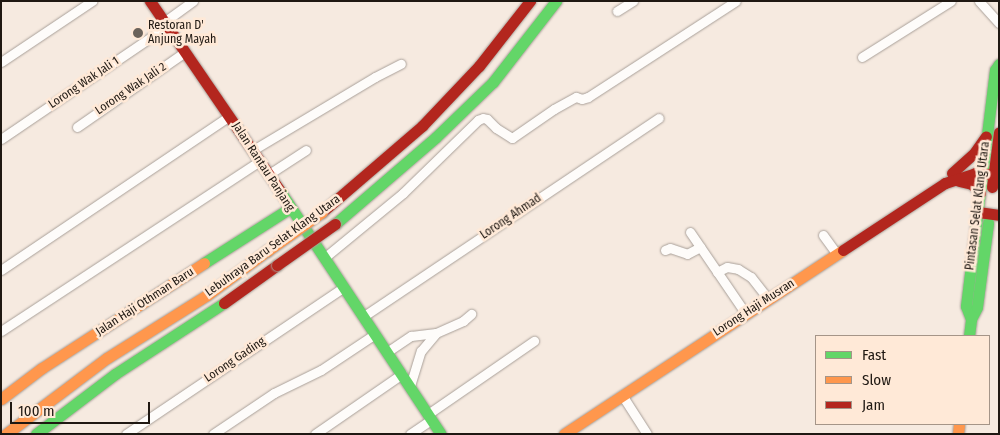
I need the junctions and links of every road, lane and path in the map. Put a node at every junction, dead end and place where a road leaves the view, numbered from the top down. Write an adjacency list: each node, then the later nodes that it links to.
1 (92, 1): 15 (street)
2 (150, 1): 12 (main road, Jalan Rantau Panjang)
3 (193, 1): 12 (street, Lorong Wak Jali 1)
4 (530, 1): 57 (main road, Lebuhraya Baru Selat Klang Utara, bridge)
5 (556, 1): 58 (main road, Lebuhraya Baru Selat Klang Utara, bridge)
6 (633, 1): 10 (street)
7 (736, 1): 38 (street)
8 (951, 1): 14 (street)
9 (979, 1): 11 (street)
10 (617, 11)
11 (999, 23)
12 (166, 24): 13 (main road, Jalan Rantau Panjang); 23 (street, Lorong Wak Jali 1)
13 (185, 52): 18 (main road, Jalan Rantau Panjang); 20 (street, Lorong Wak Jali 2)
14 (862, 57)
15 (1, 62)
16 (401, 64): 24 (street)
17 (999, 64): 22 (main road, Pintasan Selat Klang Utara)
18 (229, 116): 24 (main road, Jalan Rantau Panjang); 39 (street)
19 (659, 118): 45 (street, Lorong Ahmad)
20 (76, 127)
21 (999, 132): 27 (main road, Pintasan Selat Klang Utara)
22 (987, 135): 27 (main road, Pintasan Selat Klang Utara); 29 (main road, Lorong Haji Musran)
23 (1, 139)
24 (253, 150): 26 (main road, Jalan Rantau Panjang)
25 (306, 150): 28 (street)
26 (260, 161): 28 (main road, Jalan Rantau Panjang); 46 (street)
27 (988, 169): 29 (main road); 30 (main road, Pintasan Selat Klang Utara); 32 (main road, Pintasan Selat Klang Utara)
28 (269, 174): 31 (main road, Jalan Rantau Panjang)
29 (955, 177): 30 (main road); 37 (main road, Lorong Haji Musran)
30 (980, 194): 32 (main road, Pintasan Selat Klang Utara)
31 (290, 208): 38 (main road, Jalan Rantau Panjang); 55 (main road, Jalan Haji Othman Baru)
32 (988, 213): 49 (main road, Pintasan Selat Klang Utara)
33 (690, 232): 35 (street)
34 (823, 235): 37 (street)
35 (700, 247): 36 (street); 40 (street)
36 (665, 250)
37 (836, 254): 42 (main road, Lorong Haji Musran)
38 (324, 258): 41 (main road, Jalan Rantau Panjang)
39 (1, 270)
40 (717, 272): 42 (street); 44 (street)
41 (344, 287): 45 (main road, Jalan Rantau Panjang); 59 (street, Lorong Gading)
42 (768, 299): 44 (main road, Lorong Haji Musran)
43 (470, 314): 47 (street)
44 (746, 314): 54 (main road, Lorong Haji Musran)
45 (364, 316): 48 (main road, Jalan Rantau Panjang)
46 (1, 331)
47 (436, 333): 51 (street); 53 (street)
48 (376, 334): 51 (main road, Jalan Rantau Panjang); 60 (street)
49 (969, 335)
50 (534, 341): 56 (street)
51 (387, 352): 52 (main road, Jalan Rantau Panjang)
52 (402, 374): 53 (main road, Jalan Rantau Panjang); 61 (street)
53 (410, 386): 56 (main road, Jalan Rantau Panjang)
54 (622, 395): 64 (main road, Lorong Haji Musran); 65 (street)
55 (1, 399)
56 (430, 417): 62 (street); 63 (main road, Jalan Rantau Panjang)
57 (6, 434)
58 (36, 434)
59 (126, 434)
60 (213, 434)
61 (315, 434)
62 (410, 434)
63 (441, 434)
64 (564, 434)
65 (647, 434)

